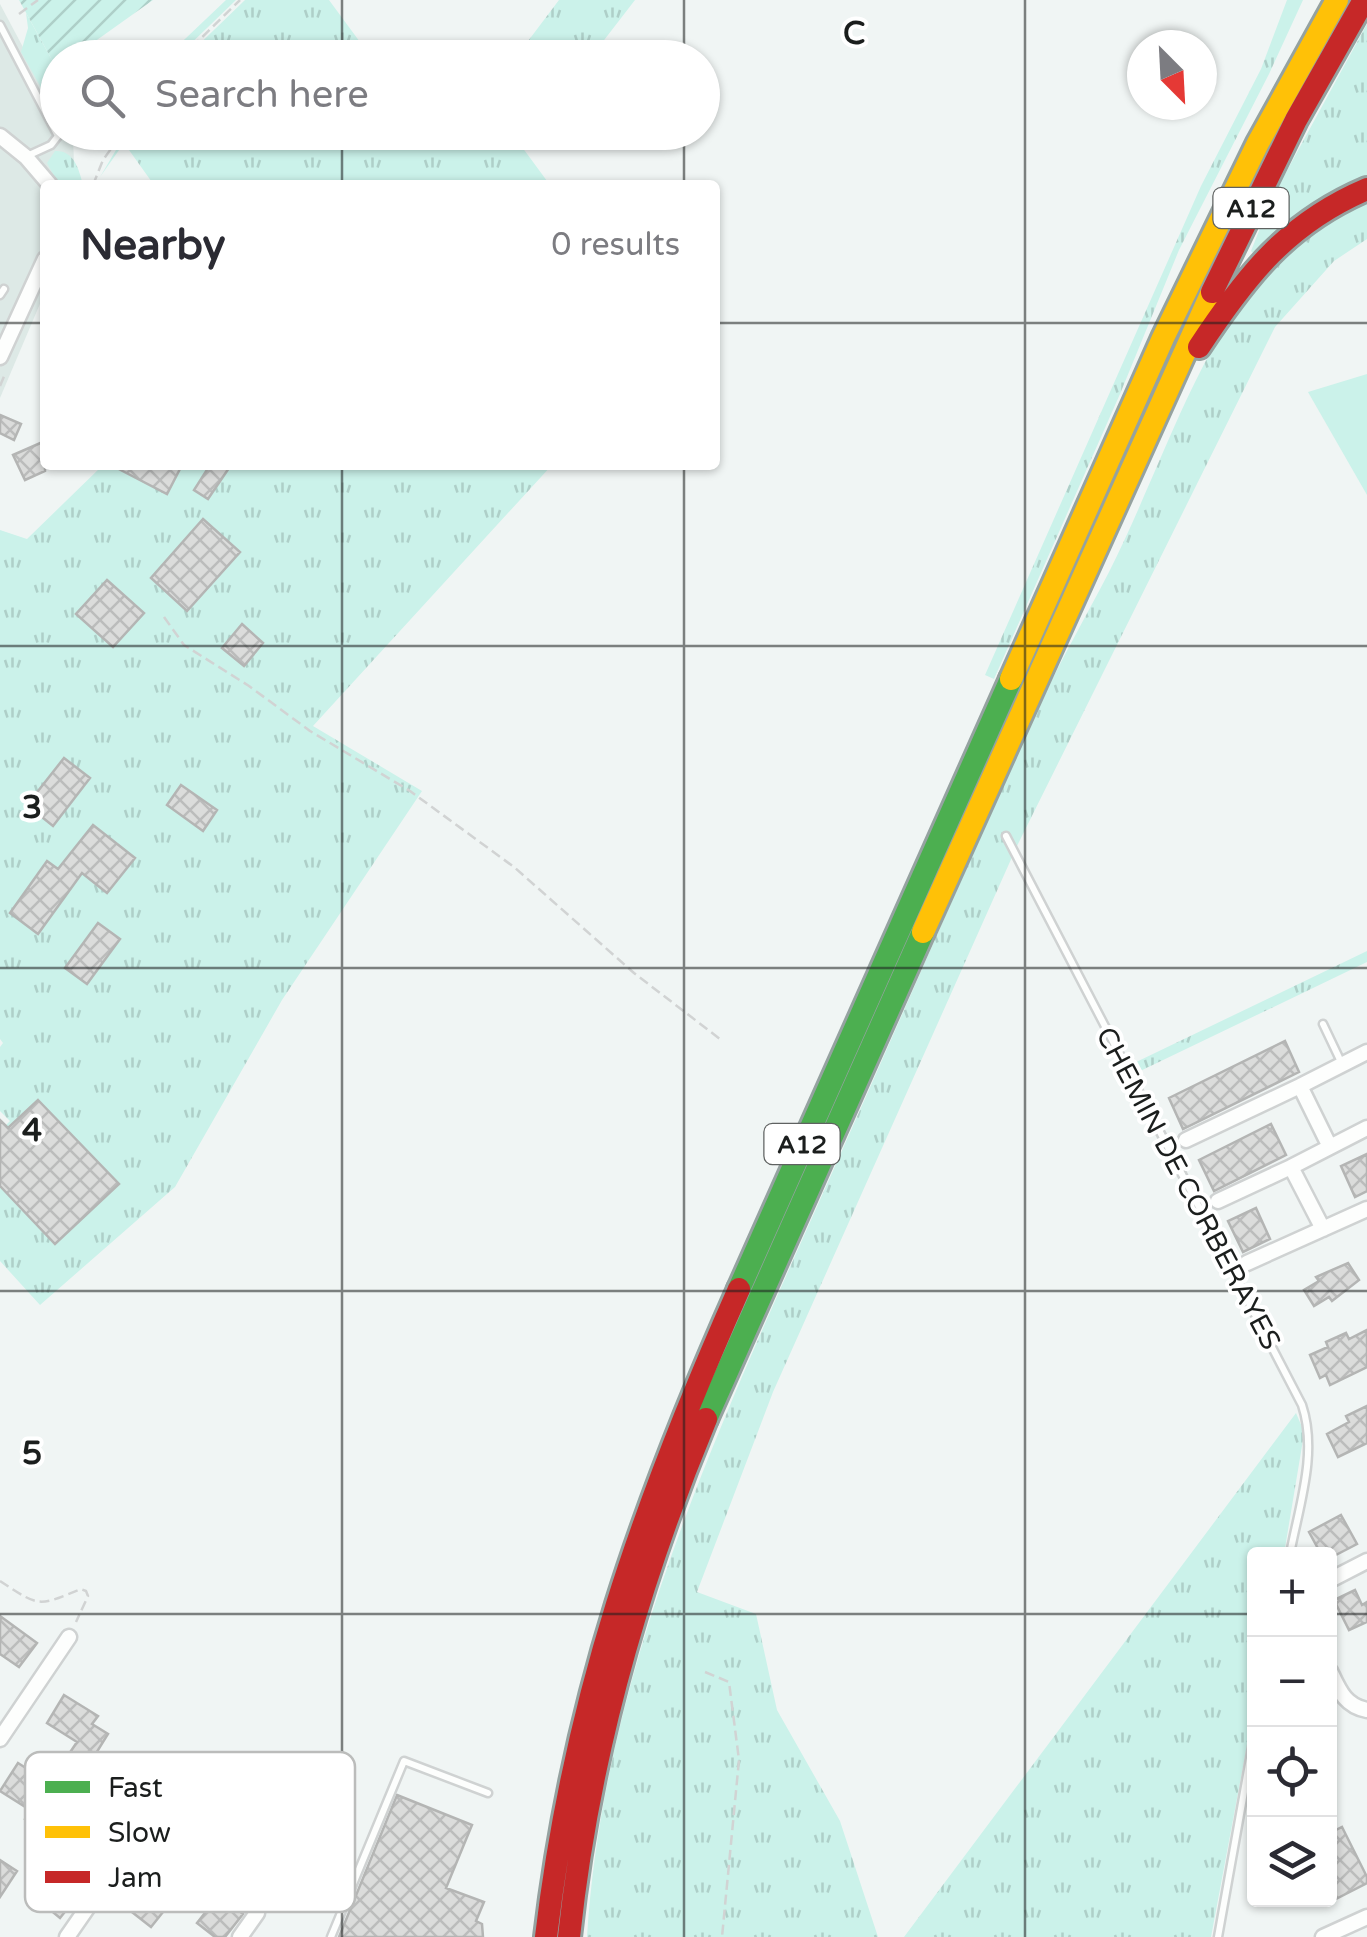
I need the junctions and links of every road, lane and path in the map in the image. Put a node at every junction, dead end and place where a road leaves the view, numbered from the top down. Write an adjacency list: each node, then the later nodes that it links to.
1 (38, 0): 6 (path)
2 (240, 0): 8 (path)
3 (1316, 0): 9 (highway)
4 (1337, 0): 9 (highway, A12)
5 (1364, 0): 20 (highway, A12)
6 (19, 14)
7 (0, 25): 10 (lane)
8 (199, 40)
9 (1297, 71): 55 (highway, A12)
10 (40, 102)
11 (0, 136): 14 (street)
12 (41, 150): 14 (lane)
13 (112, 150): 16 (path)
14 (26, 157): 15 (street)
15 (46, 180)
16 (95, 180)
17 (1367, 189): 20 (highway)
18 (40, 270): 19 (street)
19 (0, 358)
20 (1150, 422): 56 (highway, A12)
21 (164, 617): 24 (path)
22 (1006, 836): 36 (lane, CHEMIN DE CORBERAYES)
23 (1324, 1024): 26 (lane)
24 (720, 1039)
25 (1367, 1052): 26 (street)
26 (1342, 1065): 27 (street)
27 (1300, 1086): 29 (street); 30 (street)
28 (1367, 1128): 30 (street)
29 (1186, 1140)
30 (1330, 1147): 31 (street)
31 (1291, 1166): 32 (street); 34 (street)
32 (1218, 1202)
33 (1367, 1209): 34 (street)
34 (1322, 1229): 35 (street)
35 (1247, 1263)
36 (1291, 1547)
37 (1367, 1562): 38 (street)
38 (1337, 1577)
39 (0, 1580): 40 (path)
40 (69, 1637): 44 (street)
41 (705, 1672): 57 (path)
42 (1337, 1684): 43 (street)
43 (1367, 1710)
44 (0, 1739)
45 (1247, 1775): 58 (lane)
46 (488, 1793): 47 (lane)
47 (355, 1879)
48 (84, 1912): 52 (street)
49 (341, 1912): 54 (lane)
50 (257, 1913): 53 (street)
51 (1367, 1917): 59 (street)
52 (67, 1937)
53 (240, 1937)
54 (331, 1937)
55 (546, 1937)
56 (569, 1937)
57 (722, 1937)
58 (1218, 1937)
59 (1323, 1937)

